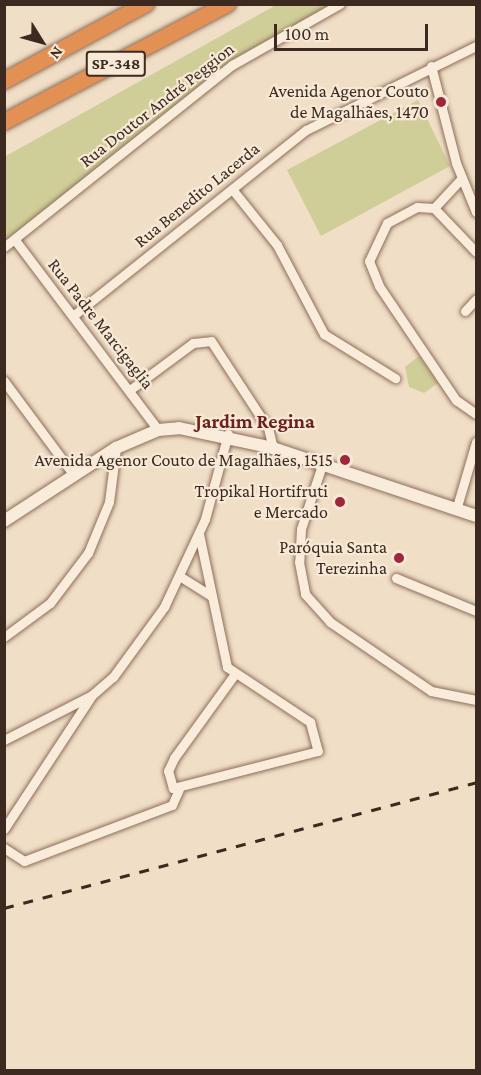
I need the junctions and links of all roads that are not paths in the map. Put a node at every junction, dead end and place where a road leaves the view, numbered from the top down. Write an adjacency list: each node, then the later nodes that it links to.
1 (146, 4): 6 (highway, SP-348)
2 (228, 4): 7 (highway, SP-348)
3 (340, 4): 12 (street, Rua Doutor André Peggion)
4 (477, 46): 5 (street, Rua Benedito Lacerda)
5 (431, 66): 8 (street); 9 (street, Rua Benedito Lacerda)
6 (4, 81)
7 (4, 122)
8 (462, 178): 10 (street); 11 (street)
9 (232, 189): 17 (street, Rua Benedito Lacerda); 18 (street)
10 (434, 208): 14 (street); 21 (street)
11 (477, 212)
12 (15, 240): 13 (street, Rua Doutor André Peggion); 17 (street, Rua Padre Marcigaglia)
13 (4, 248)
14 (477, 252)
15 (477, 299): 16 (street)
16 (465, 311)
17 (74, 315): 20 (street, Rua Padre Marcigaglia)
18 (394, 378)
19 (4, 381): 28 (street)
20 (131, 389): 22 (street, Rua Padre Marcigaglia); 25 (street)
21 (477, 414)
22 (158, 430): 23 (street); 26 (street)
23 (228, 434): 25 (street); 32 (street)
24 (477, 442): 29 (street)
25 (273, 447): 27 (street)
26 (116, 448): 28 (street); 37 (street)
27 (322, 465): 29 (street); 40 (street)
28 (73, 474): 31 (street)
29 (456, 510): 30 (street)
30 (477, 516)
31 (4, 521)
32 (199, 534): 33 (street); 35 (street)
33 (181, 577): 35 (street); 39 (street)
34 (396, 578): 36 (street)
35 (211, 596): 38 (street)
36 (477, 611)
37 (4, 637)
38 (234, 675): 42 (street); 42 (street)
39 (92, 695): 41 (street); 43 (street)
40 (477, 700)
41 (4, 740)
42 (179, 789): 44 (street)
43 (4, 829)
44 (4, 848)

